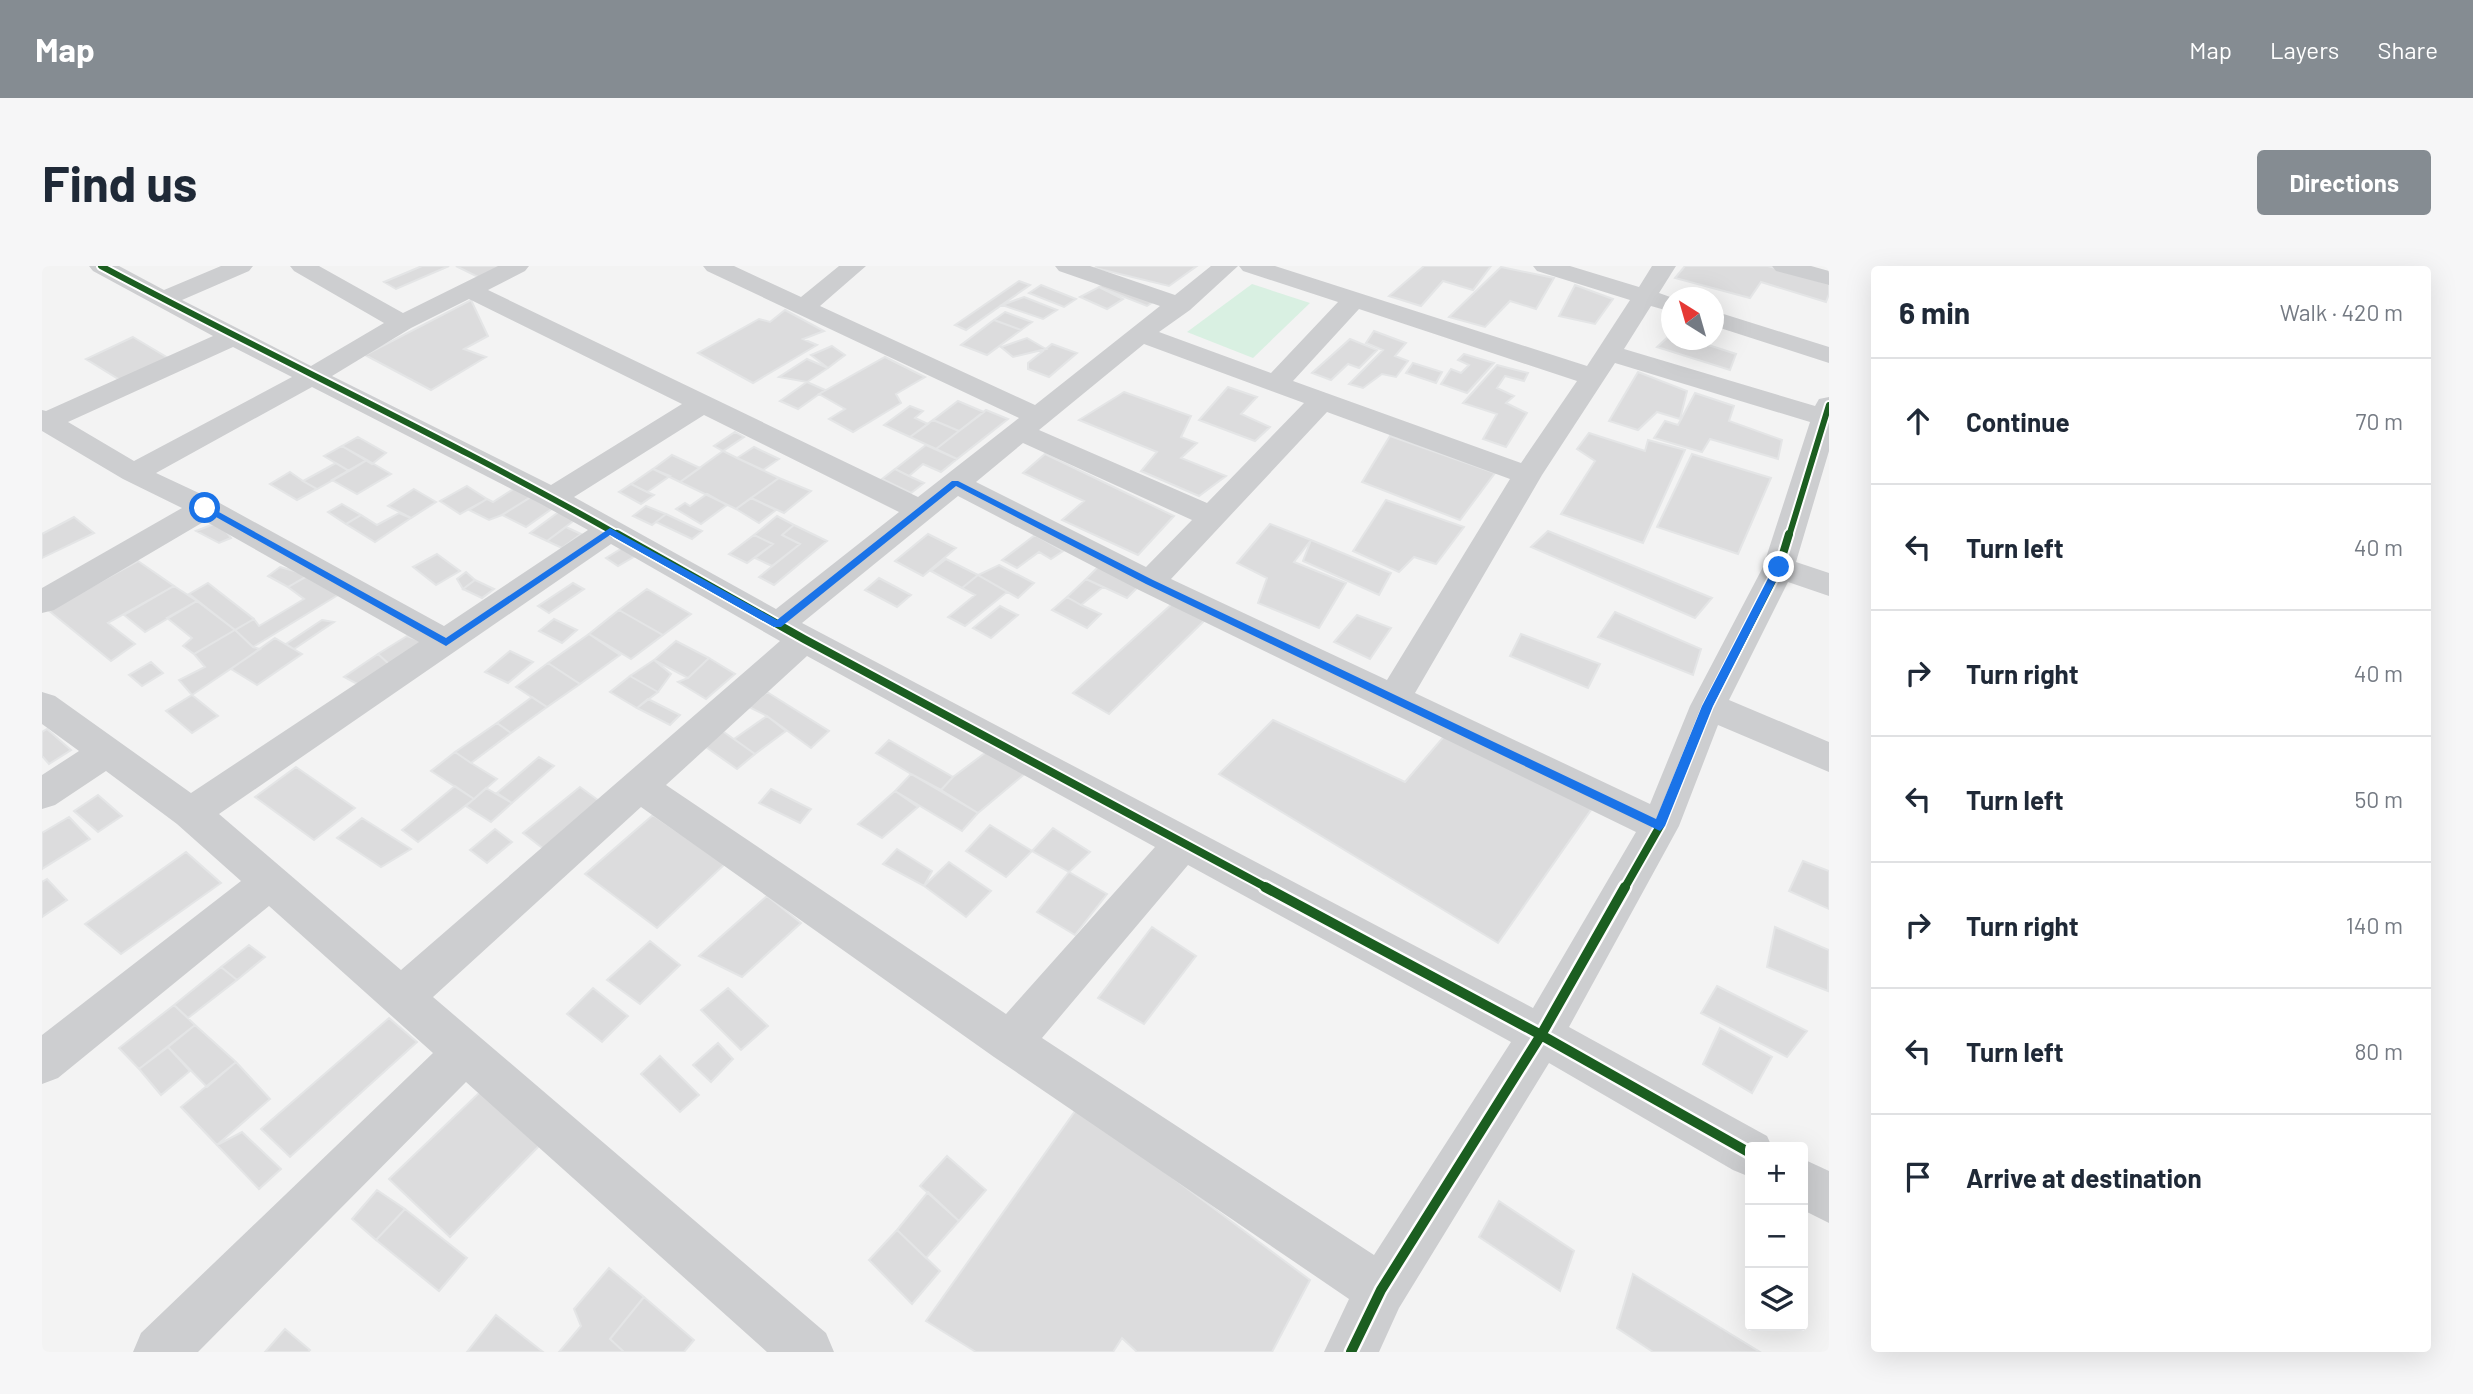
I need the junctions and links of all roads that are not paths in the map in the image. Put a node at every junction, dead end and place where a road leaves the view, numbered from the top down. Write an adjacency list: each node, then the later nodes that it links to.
1 (101, 266): 16 (street)
2 (241, 266): 16 (street)
3 (302, 266): 22 (street)
4 (517, 266): 14 (street)
5 (715, 266): 20 (street)
6 (854, 266): 20 (street)
7 (1067, 266): 19 (street)
8 (1226, 266): 19 (street)
9 (1251, 266): 17 (street)
10 (1545, 266): 15 (street)
11 (1664, 266): 15 (street)
12 (1784, 266): 13 (street)
13 (1829, 278)
14 (470, 290): 22 (street); 31 (street)
15 (1643, 296): 18 (street); 25 (street)
16 (163, 299): 24 (street)
17 (1354, 300): 28 (street); 29 (street)
18 (1661, 302)
19 (1181, 305): 23 (street)
20 (805, 306): 34 (street)
21 (1724, 322): 26 (street)
22 (402, 323): 27 (street)
23 (1142, 335): 29 (street); 34 (street)
24 (233, 337): 27 (street); 33 (street)
25 (1611, 353): 28 (street); 32 (street)
26 (1829, 355)
27 (311, 377): 36 (street); 39 (street)
28 (1593, 377): 37 (street)
29 (1275, 384): 30 (street)
30 (1322, 401): 37 (street); 42 (street)
31 (702, 404): 39 (street); 41 (street)
32 (1826, 411): 35 (street)
33 (44, 421): 36 (street)
34 (1030, 425): 38 (street); 42 (street)
35 (1821, 454): 44 (street)
36 (133, 473): 40 (street)
37 (1527, 475): 50 (street)
38 (955, 483): 41 (street); 45 (street)
39 (552, 497): 43 (street)
40 (205, 508): 47 (street); 49 (street)
41 (920, 510): 48 (street)
42 (1212, 517): 45 (street)
43 (610, 531): 48 (street); 49 (street)
44 (1779, 567): 46 (street); 52 (street)
45 (1150, 582): 50 (street)
46 (1829, 585)
47 (42, 602)
48 (791, 632): 55 (street); 59 (street)
49 (446, 642): 57 (street)
50 (1394, 699): 58 (street)
51 (42, 705): 53 (street)
52 (1708, 706): 54 (street); 58 (street)
53 (106, 752): 56 (street); 57 (street)
54 (1829, 758)
55 (640, 787): 61 (street); 63 (street)
56 (42, 794)
57 (191, 813): 60 (street)
58 (1660, 826): 62 (street)
59 (1183, 843): 62 (street); 63 (street)
60 (270, 882): 61 (street); 65 (street)
61 (402, 997): 64 (street)
62 (1541, 1035): 66 (street); 69 (street)
63 (1010, 1042): 69 (street)
64 (465, 1052): 70 (street); 72 (street)
65 (42, 1063)
66 (1745, 1150)
67 (1808, 1186): 68 (street)
68 (1829, 1198)
69 (1381, 1290): 71 (street)
70 (790, 1346)
71 (1357, 1350)
72 (160, 1352)

